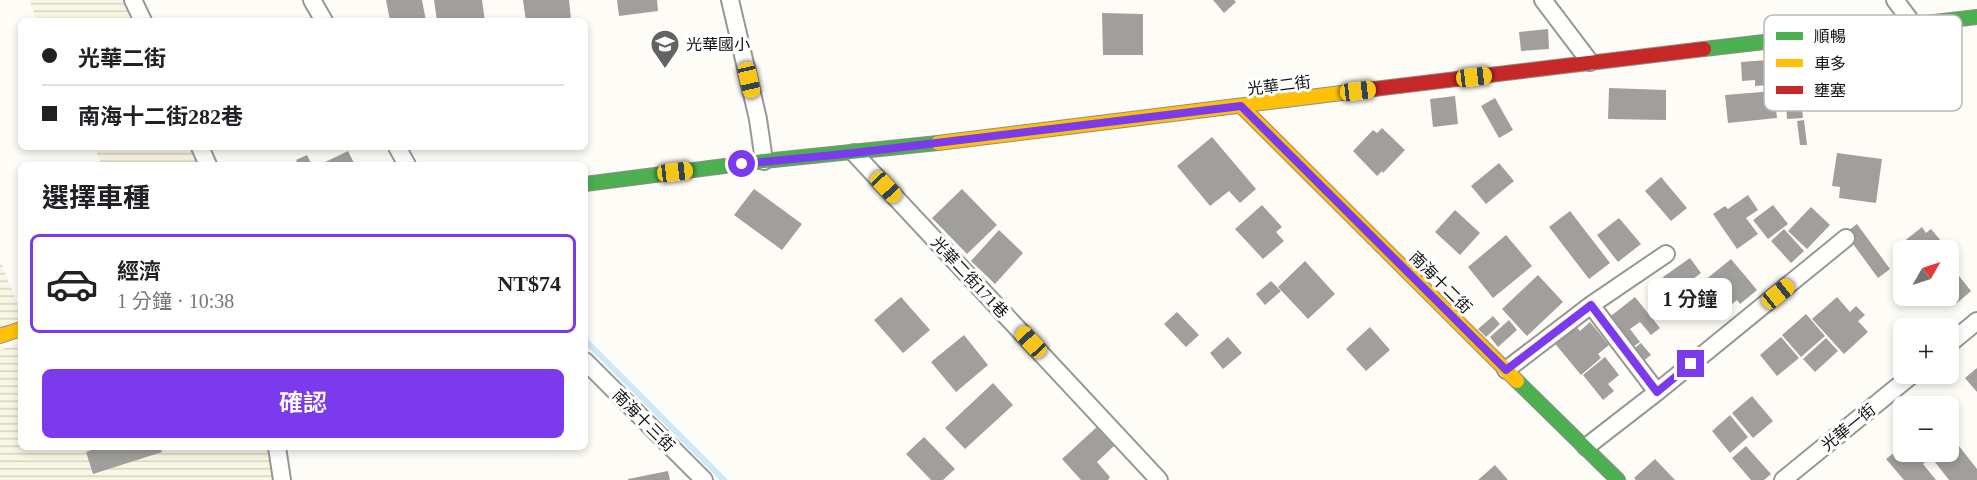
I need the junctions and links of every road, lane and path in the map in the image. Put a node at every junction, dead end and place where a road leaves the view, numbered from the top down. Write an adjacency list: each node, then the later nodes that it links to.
1 (133, 0): 8 (street)
2 (312, 0): 9 (street)
3 (730, 0): 15 (street)
4 (1543, 0): 12 (street)
5 (1895, 0): 6 (street)
6 (1906, 15)
7 (1977, 17): 10 (street, 光華二街)
8 (142, 18)
9 (322, 18)
10 (1962, 19)
11 (1764, 42): 12 (street, 光華二街)
12 (1590, 62): 13 (street, 光華二街)
13 (1241, 106): 14 (street, 光華二街); 25 (street, 南海十二街)
14 (854, 153): 15 (street, 光華二街); 32 (street, 光華二街171巷)
15 (764, 161): 16 (street, 光華二街)
16 (588, 184)
17 (1846, 238): 27 (street)
18 (1666, 254): 19 (street)
19 (1591, 305): 25 (street); 27 (street)
20 (1977, 321): 23 (street)
21 (18, 330): 22 (street)
22 (0, 336)
23 (1959, 336)
24 (588, 364): 31 (street, 南海十三街)
25 (1506, 370): 28 (street, 南海十二街)
26 (1901, 384): 34 (street, 光華一街)
27 (1657, 392): 28 (street)
28 (1586, 447): 33 (street, 南海十二街)
29 (277, 450): 30 (street)
30 (282, 480)
31 (704, 480)
32 (1159, 480)
33 (1618, 480)
34 (1783, 480)

